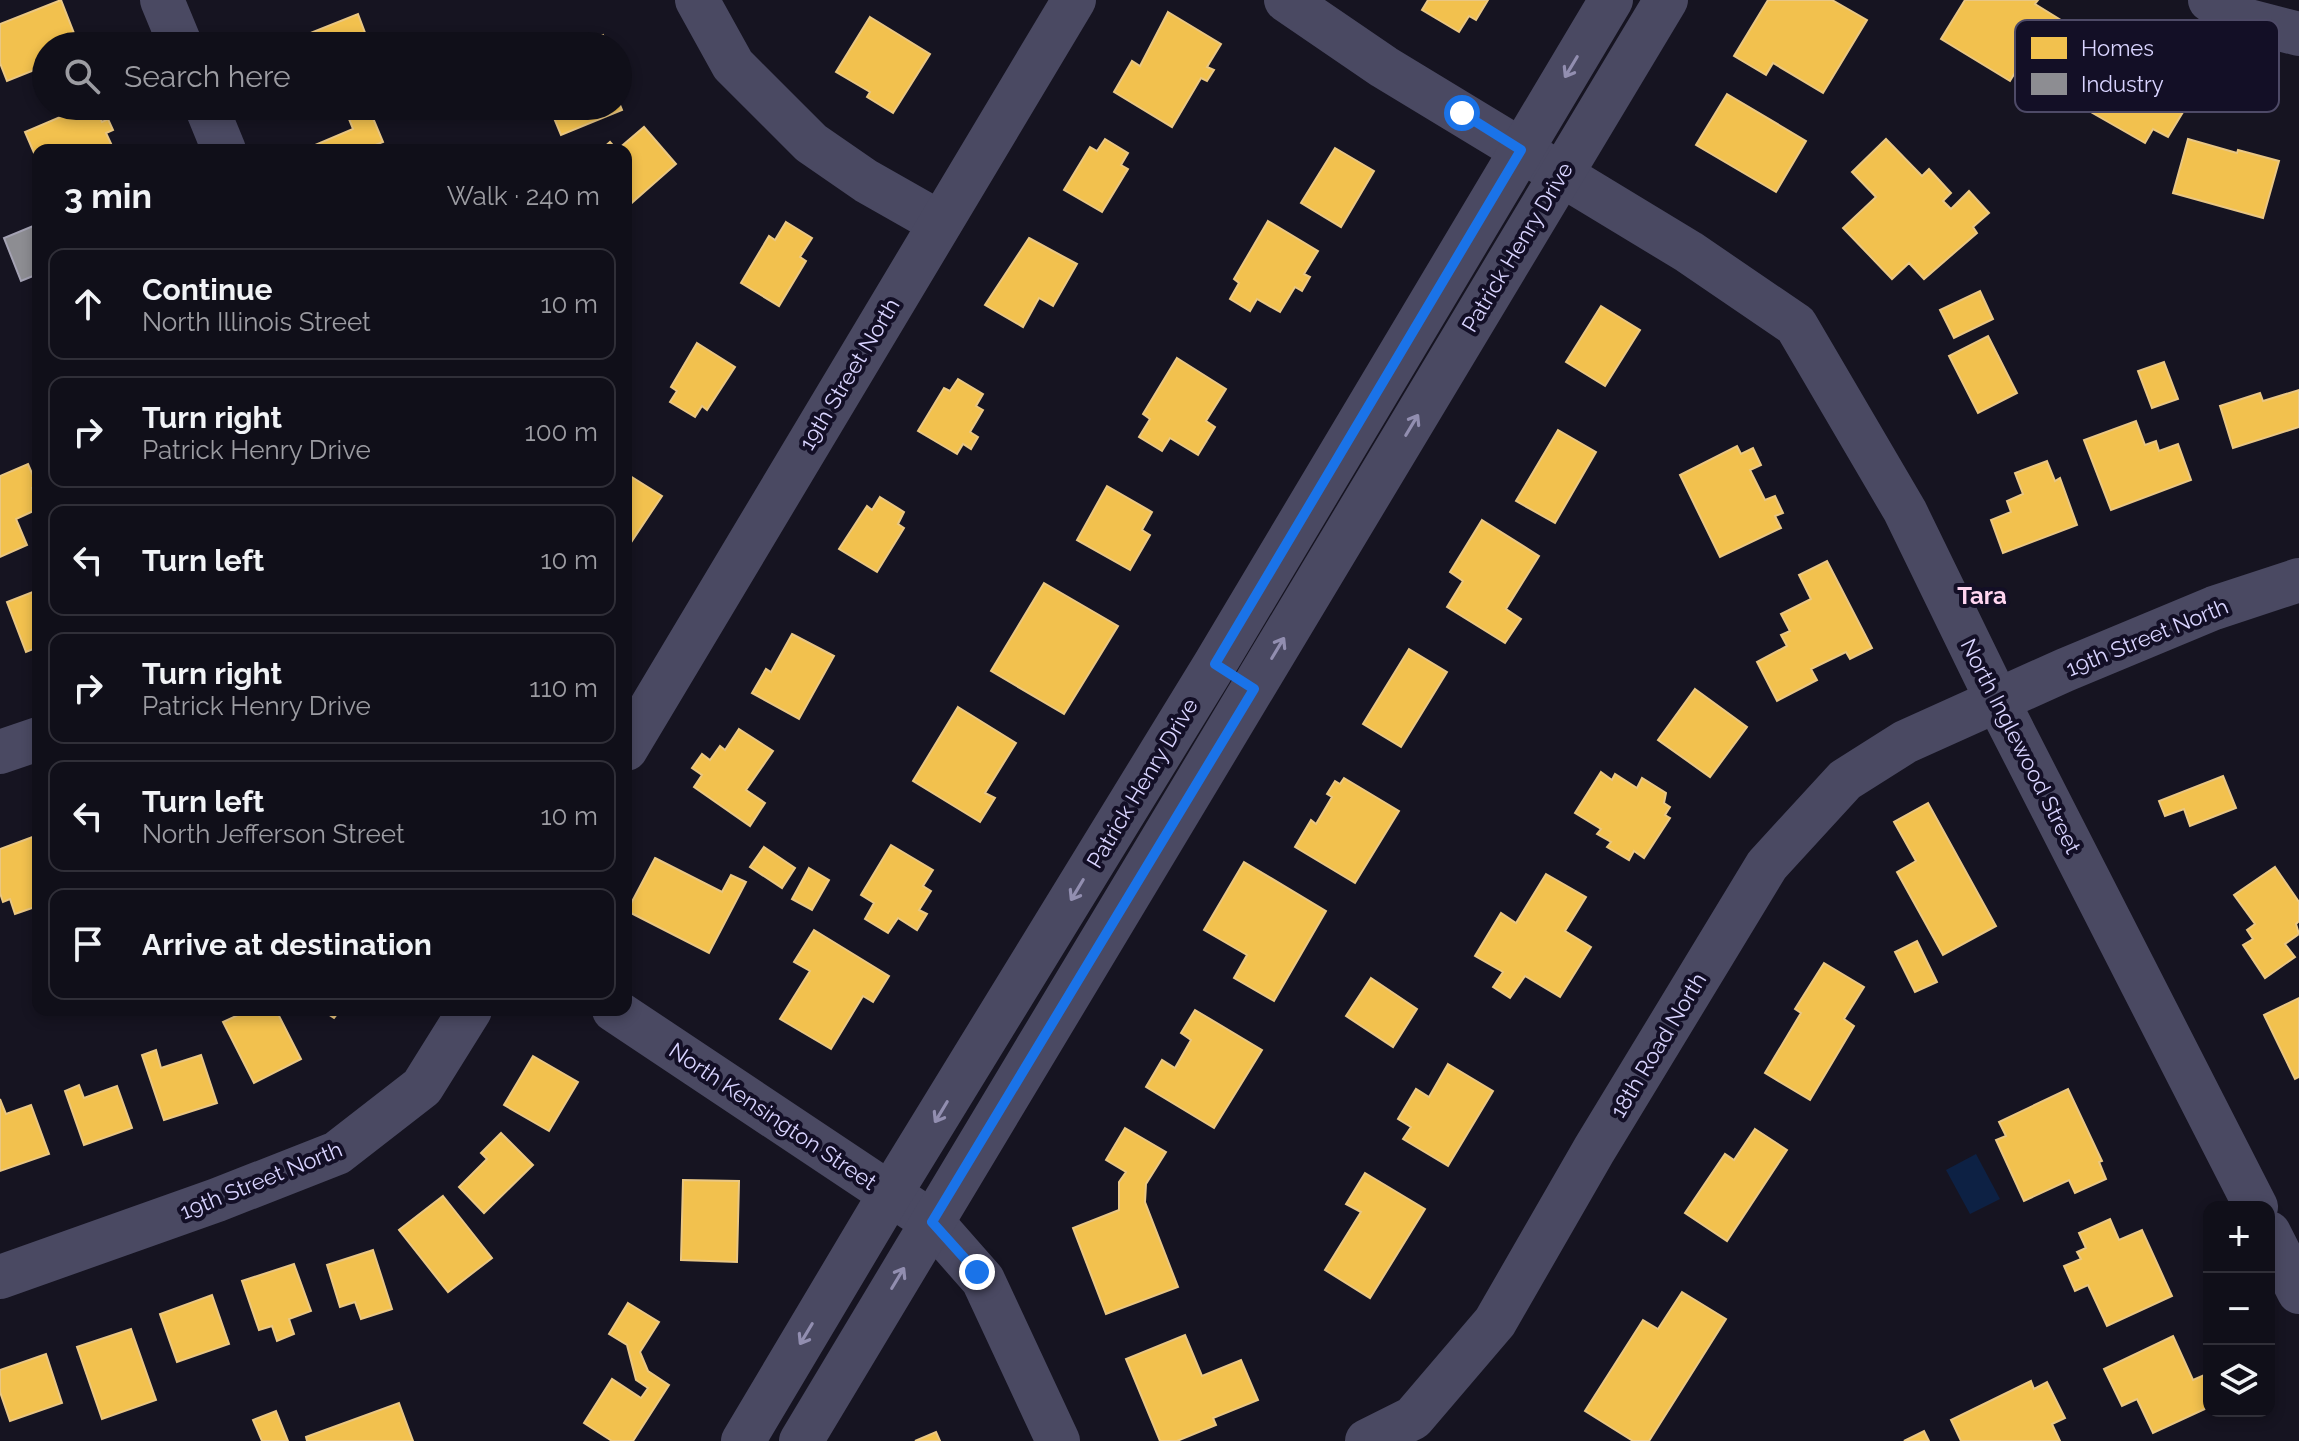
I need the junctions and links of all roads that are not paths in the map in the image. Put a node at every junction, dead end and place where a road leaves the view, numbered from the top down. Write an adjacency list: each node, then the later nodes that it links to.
1 (162, 0): 10 (street)
2 (697, 0): 16 (street)
3 (1074, 0): 16 (street, 19th Street North)
4 (1286, 0): 14 (street, North Inglewood Street)
5 (1611, 0): 14 (street, Patrick Henry Drive, one-way to 14)
6 (1666, 0): 15 (street, Patrick Henry Drive)
7 (2210, 0): 8 (street)
8 (2245, 20)
9 (2279, 29): 11 (street)
10 (175, 32)
11 (2299, 34)
12 (212, 120): 13 (street)
13 (222, 144)
14 (1521, 150): 15 (street, North Inglewood Street); 18 (street, Patrick Henry Drive)
15 (1560, 175): 19 (street, Patrick Henry Drive, one-way to 15); 20 (street, North Inglewood Street)
16 (940, 223): 21 (street, 19th Street North)
17 (2299, 580): 20 (street, 19th Street North)
18 (1215, 664): 19 (street); 26 (street, Patrick Henry Drive, one-way to 26)
19 (1254, 689): 28 (street, Patrick Henry Drive)
20 (1997, 700): 27 (street, North Inglewood Street); 35 (street, 18th Road North)
21 (632, 739)
22 (32, 741): 23 (street)
23 (0, 752)
24 (466, 1016): 30 (street, 19th Street North)
25 (623, 1016): 26 (street, North Kensington Street)
26 (890, 1194): 28 (street, North Kensington Street); 32 (street, Patrick Henry Drive, one-way to 32)
27 (2253, 1201)
28 (932, 1222): 33 (street, Patrick Henry Drive, one-way to 28); 34 (street, North Kensington Street)
29 (2275, 1245): 31 (street)
30 (0, 1277)
31 (2299, 1292)
32 (743, 1441)
33 (801, 1441)
34 (1058, 1441)
35 (1367, 1441)

